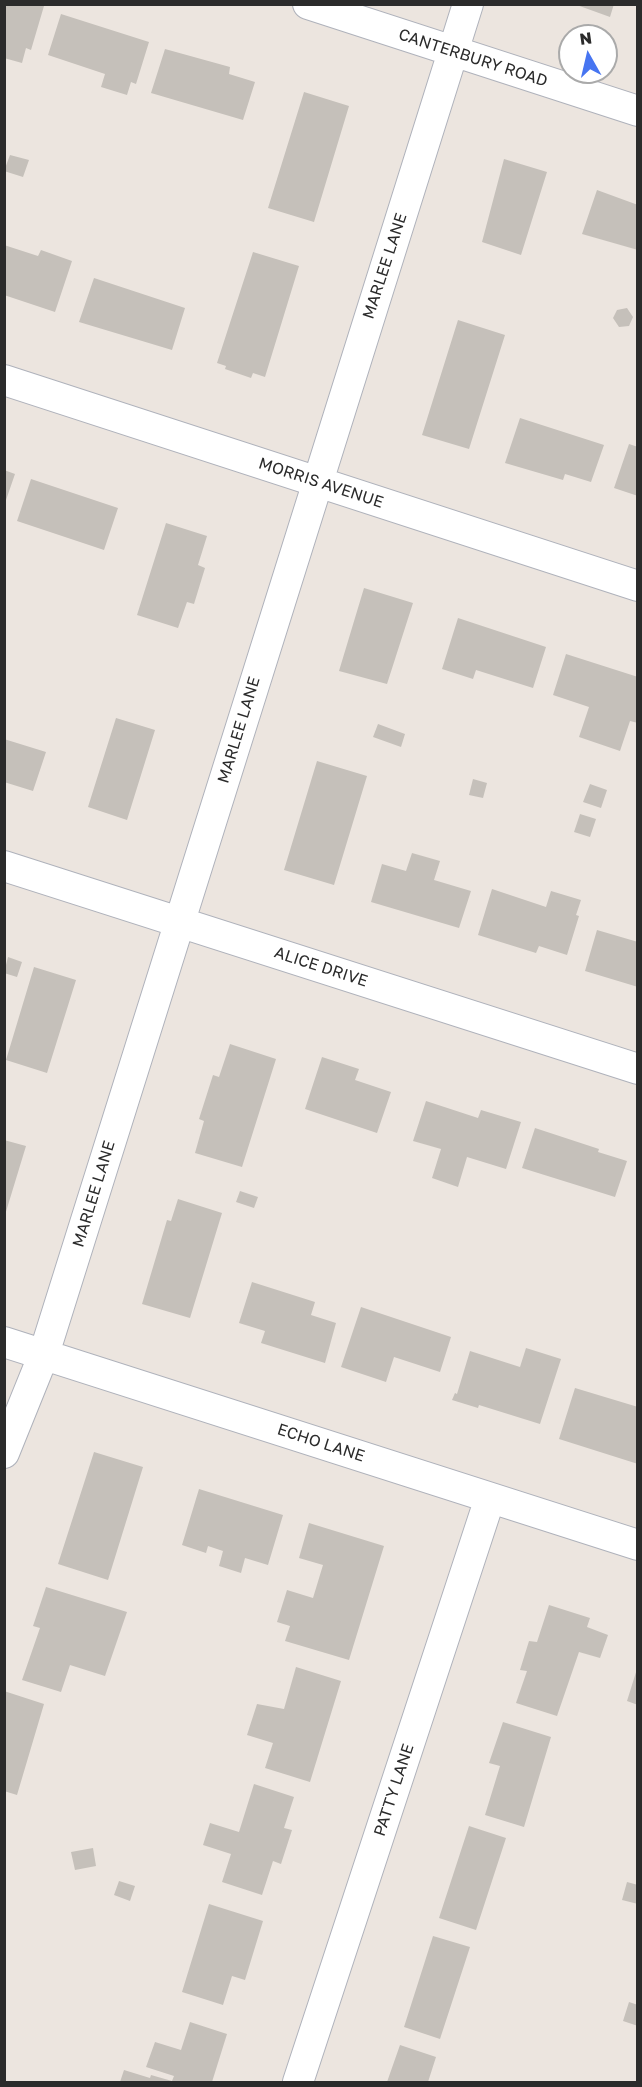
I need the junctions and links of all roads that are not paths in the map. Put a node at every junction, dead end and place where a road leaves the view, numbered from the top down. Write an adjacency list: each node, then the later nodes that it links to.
1 (308, 4): 3 (street, CANTERBURY ROAD)
2 (468, 4): 3 (street, MARLEE LANE)
3 (453, 52): 4 (street, CANTERBURY ROAD); 6 (street, MARLEE LANE)
4 (638, 111)
5 (4, 380): 6 (street, MORRIS AVENUE)
6 (316, 481): 7 (street, MORRIS AVENUE); 9 (street, MARLEE LANE)
7 (638, 586)
8 (4, 866): 9 (street, ALICE DRIVE)
9 (179, 921): 10 (street, ALICE DRIVE); 12 (street, MARLEE LANE)
10 (638, 1069)
11 (4, 1342): 12 (street, ECHO LANE)
12 (44, 1354): 13 (street, MARLEE LANE); 14 (street, ECHO LANE)
13 (4, 1453)
14 (490, 1497): 15 (street, ECHO LANE); 16 (street, PATTY LANE)
15 (638, 1545)
16 (298, 2082)

